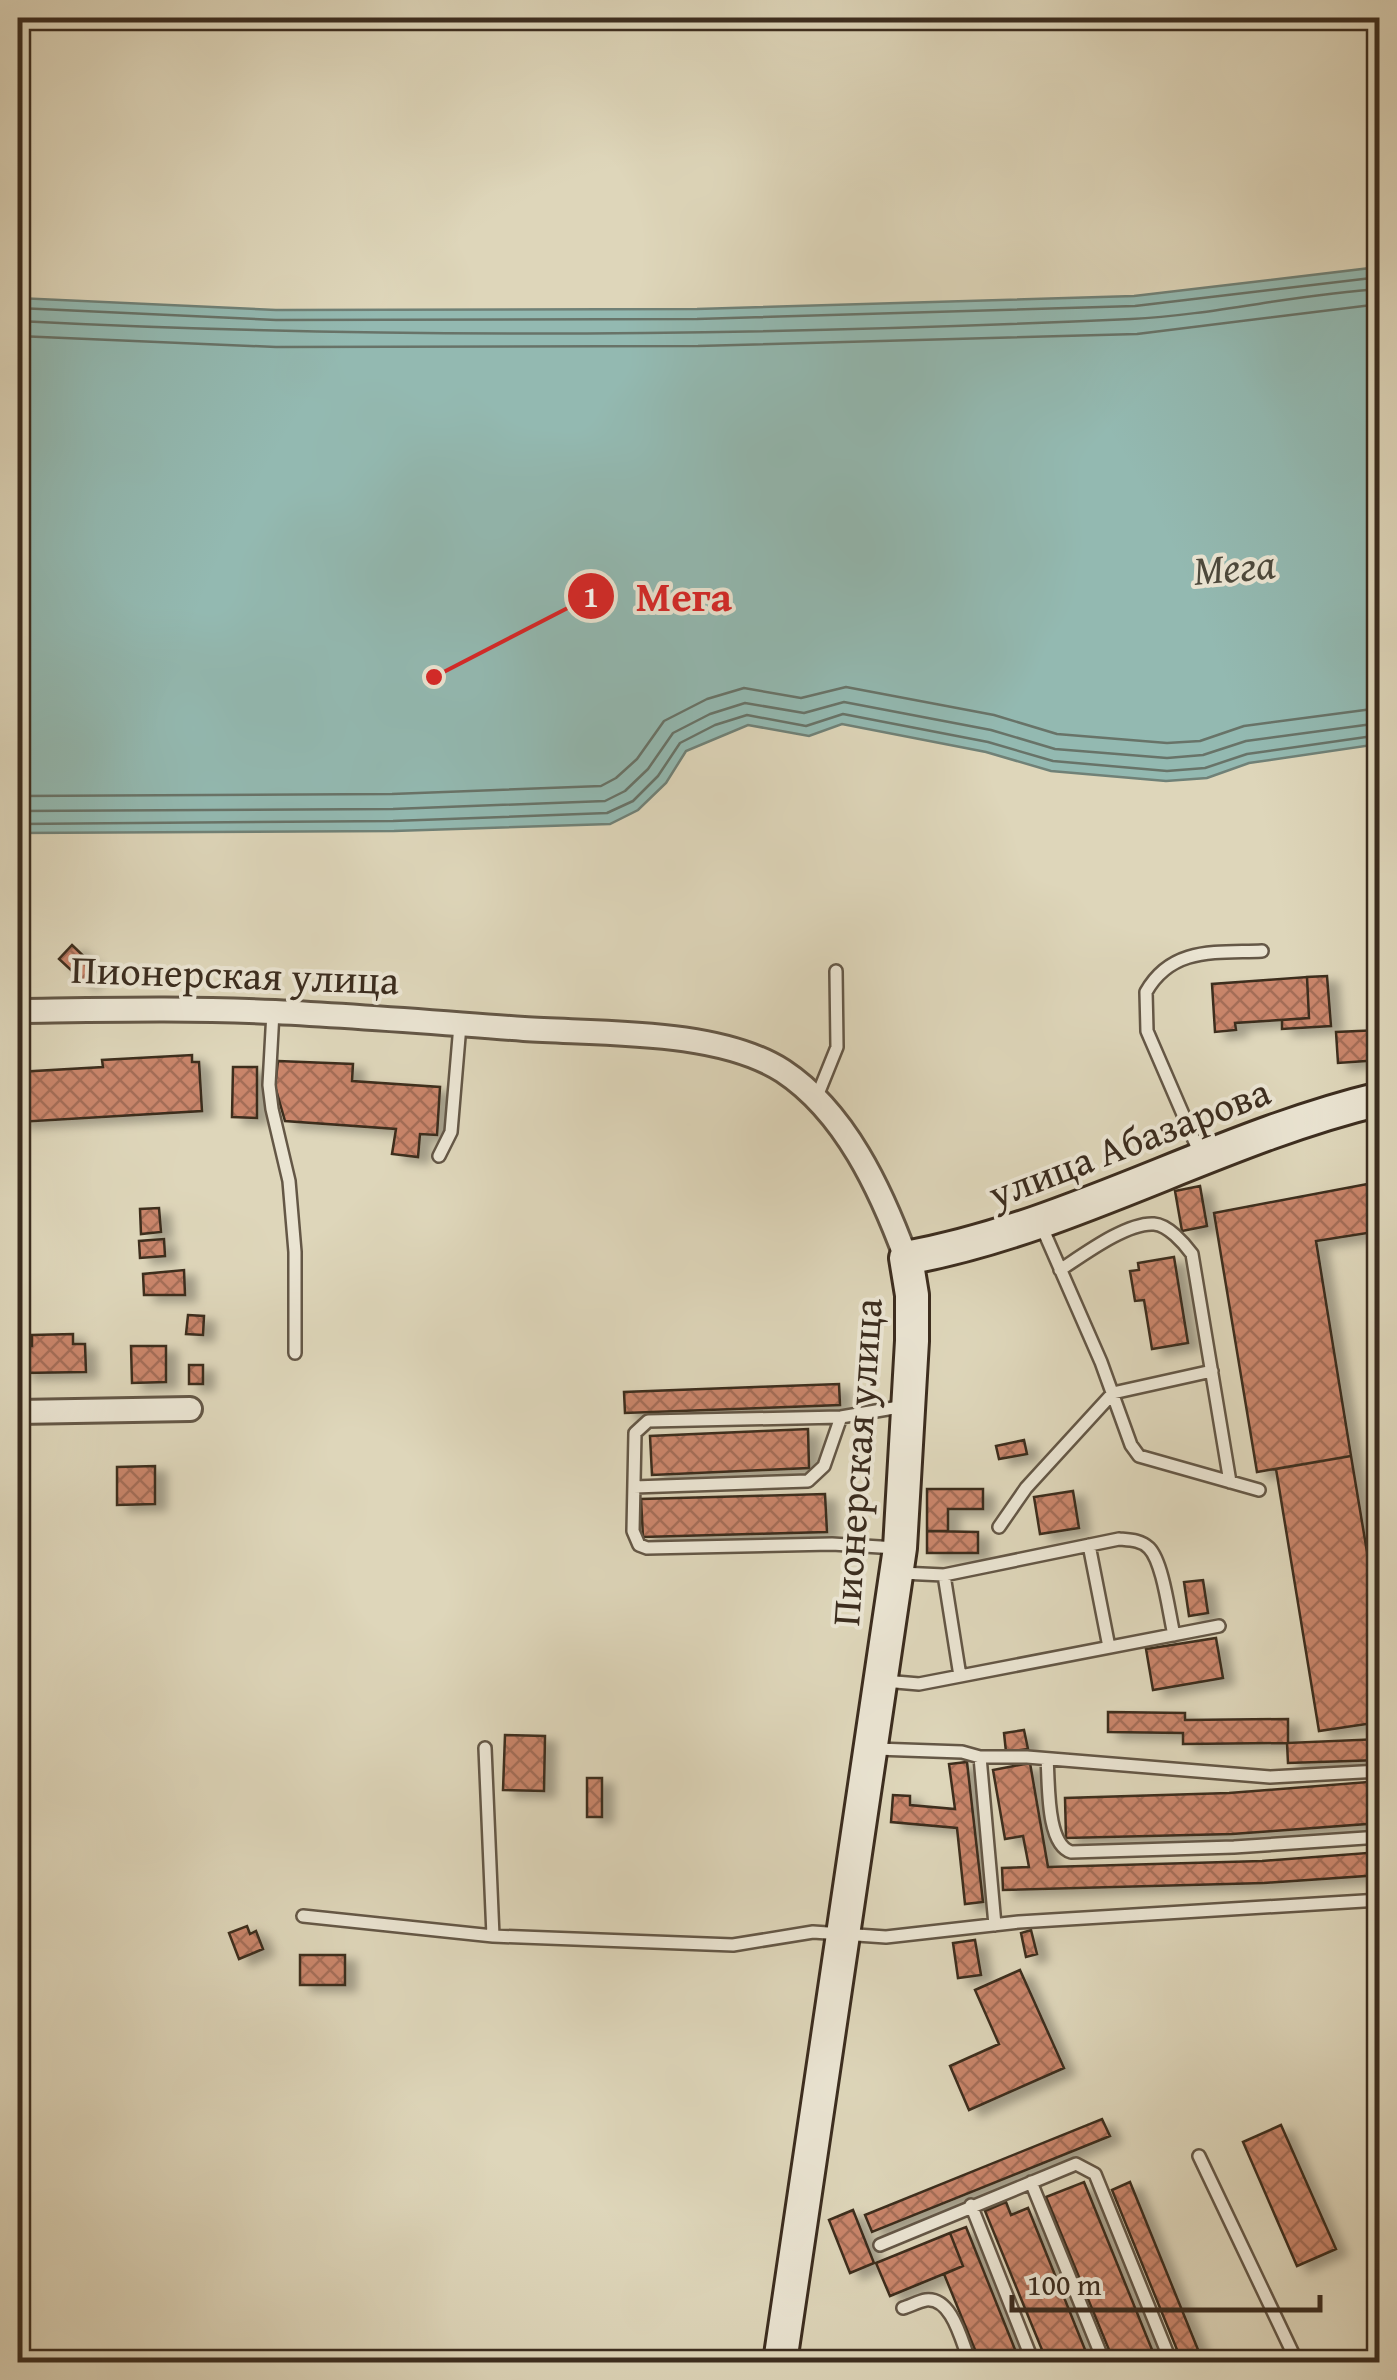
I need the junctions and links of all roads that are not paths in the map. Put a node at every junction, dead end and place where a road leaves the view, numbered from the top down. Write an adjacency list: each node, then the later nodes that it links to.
1 (1262, 952): 9 (lane)
2 (836, 971): 6 (lane)
3 (18, 1011): 4 (street, Пионерская улица)
4 (273, 1012): 5 (street, Пионерская улица); 13 (lane)
5 (460, 1024): 6 (street, Пионерская улица); 8 (lane)
6 (816, 1099): 11 (street, Пионерская улица)
7 (1380, 1099): 9 (street, улица Абазарова)
8 (439, 1156)
9 (1202, 1160): 10 (street, улица Абазарова)
10 (1040, 1223): 11 (street, улица Абазарова); 12 (lane)
11 (906, 1258): 16 (street, Пионерская улица)
12 (1060, 1270): 14 (lane); 15 (lane)
13 (295, 1353)
14 (1212, 1372): 15 (lane); 20 (lane)
15 (1112, 1393): 20 (lane); 23 (lane)
16 (909, 1406): 19 (lane); 25 (street, Пионерская улица)
17 (190, 1410): 18 (street)
18 (18, 1412)
19 (841, 1417): 21 (lane); 21 (lane)
20 (1230, 1482): 22 (lane)
21 (634, 1487): 25 (lane)
22 (1259, 1490)
23 (999, 1527)
24 (1088, 1545): 26 (lane); 28 (lane); 29 (lane)
25 (898, 1560): 26 (lane); 31 (street, Пионерская улица)
26 (944, 1575): 30 (lane)
27 (1219, 1626): 28 (lane)
28 (1174, 1635): 29 (lane)
29 (1110, 1647): 30 (lane)
30 (960, 1676): 31 (lane)
31 (882, 1681): 33 (street, Пионерская улица)
32 (486, 1748): 42 (lane)
33 (872, 1749): 34 (lane); 41 (street, Пионерская улица)
34 (980, 1757): 35 (lane); 40 (lane)
35 (1047, 1758): 36 (lane); 37 (lane)
36 (1380, 1771)
37 (1380, 1837)
38 (1380, 1900): 40 (lane)
39 (303, 1916): 42 (lane)
40 (995, 1924): 41 (lane)
41 (846, 1934): 42 (lane); 48 (street, Пионерская улица)
42 (493, 1936)
43 (1199, 2156): 53 (lane)
44 (1030, 2182): 45 (lane); 51 (lane); 52 (lane)
45 (971, 2205): 46 (lane); 50 (lane)
46 (880, 2245)
47 (903, 2308): 49 (lane)
48 (780, 2362)
49 (970, 2362)
50 (1032, 2362)
51 (1104, 2362)
52 (1171, 2362)
53 (1297, 2362)

